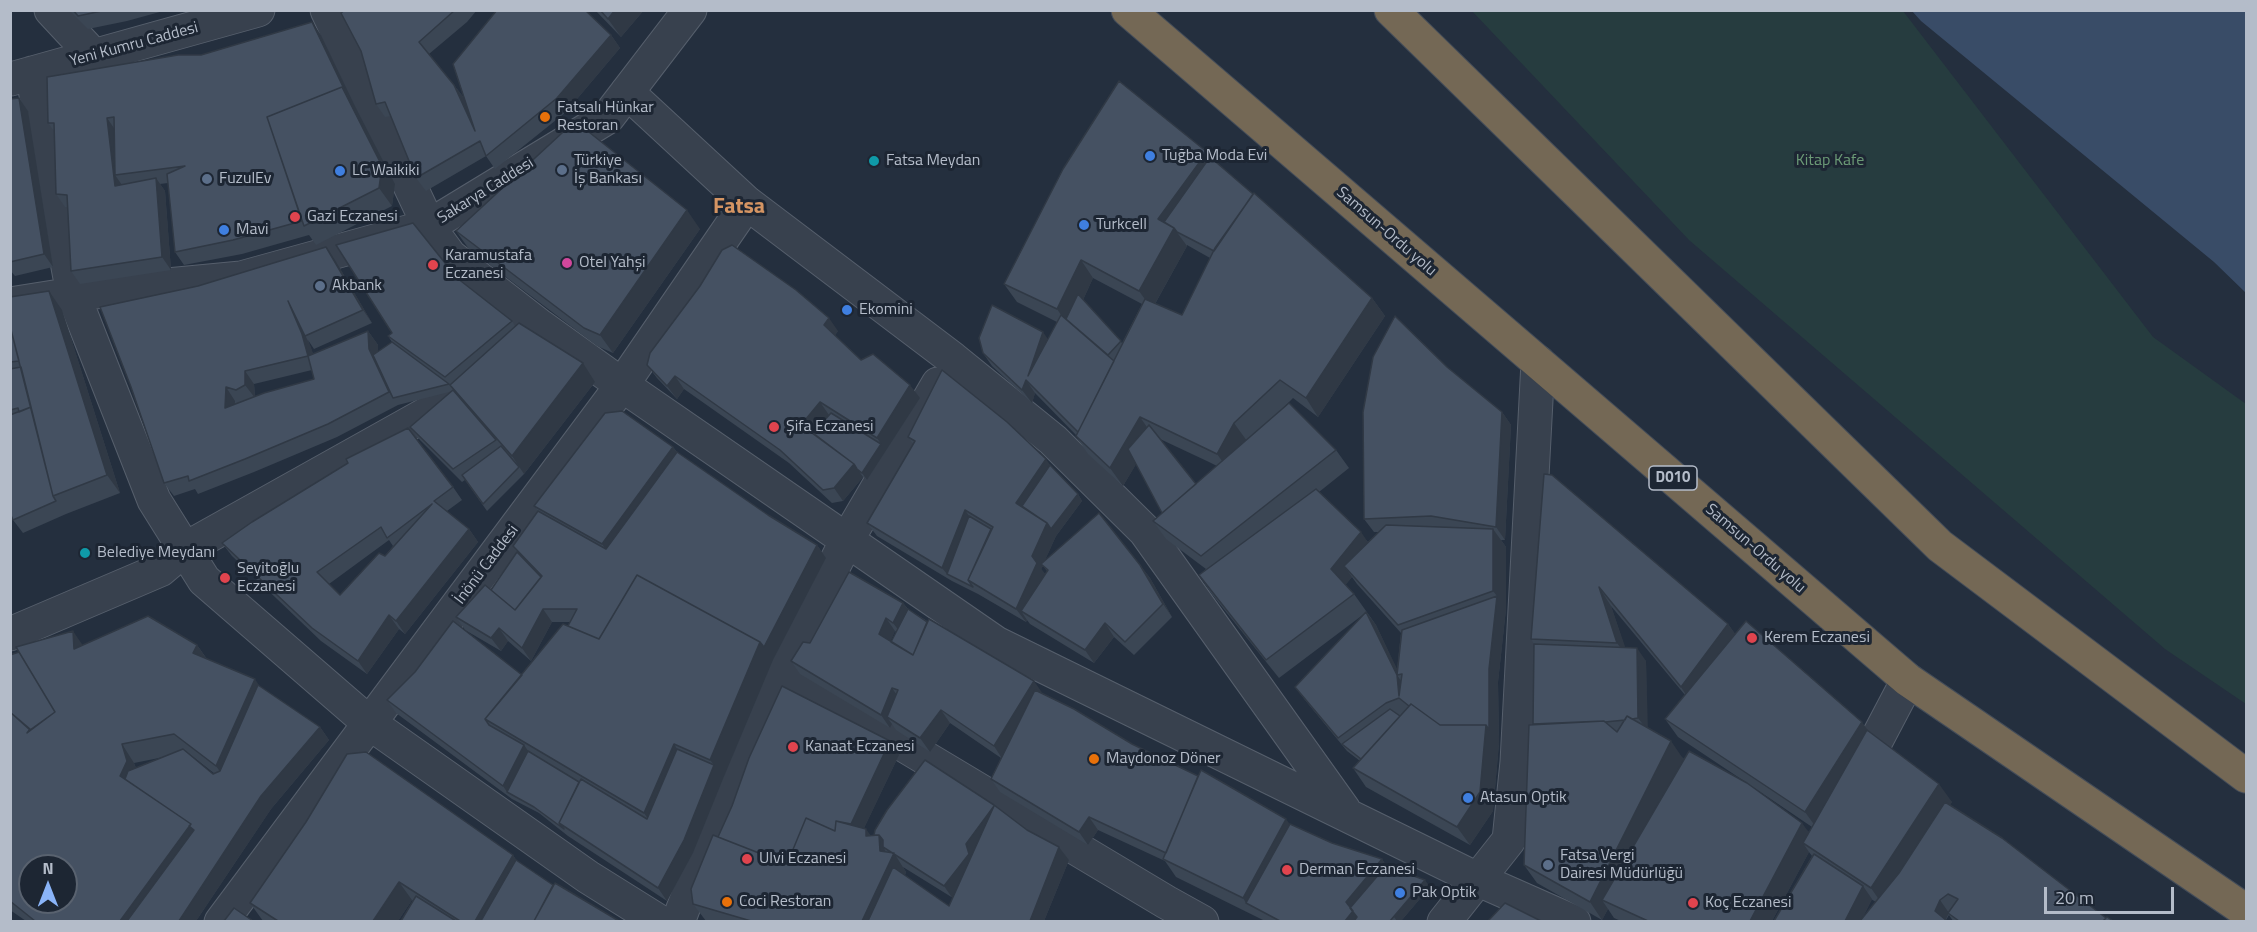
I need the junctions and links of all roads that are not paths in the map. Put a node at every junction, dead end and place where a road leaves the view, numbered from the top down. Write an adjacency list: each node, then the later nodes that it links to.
1 (51, 10): 7 (street)
2 (258, 10): 7 (street, Yeni Kumru Caddesi)
3 (327, 10): 11 (street)
4 (690, 10): 9 (street, Sakarya Caddesi)
5 (1128, 10): 17 (highway, Samsun-Ordu yolu / D010)
6 (1391, 10): 26 (highway)
7 (93, 55): 8 (street, Yeni Kumru Caddesi)
8 (21, 76): 12 (street)
9 (627, 92): 10 (street); 11 (street, Sakarya Caddesi)
10 (747, 203): 16 (street); 19 (street, İnönü Caddesi)
11 (429, 226): 12 (street, Sakarya Caddesi); 14 (street)
12 (73, 294): 13 (street, Sakarya Caddesi); 21 (street)
13 (10, 304)
14 (540, 326): 15 (street); 19 (street)
15 (513, 348)
16 (953, 359): 20 (street); 28 (street)
17 (1538, 362): 24 (highway, Samsun-Ordu yolu / D010); 29 (street)
18 (485, 370): 21 (street)
19 (622, 385): 20 (street); 25 (street, İnönü Caddesi)
20 (847, 540): 23 (street); 28 (street)
21 (185, 549): 22 (street); 25 (street)
22 (10, 634)
23 (780, 671): 33 (street); 34 (street)
24 (1908, 680): 27 (street); 30 (highway, Samsun-Ordu yolu / D010)
25 (368, 722): 31 (street, İnönü Caddesi); 32 (street)
26 (2247, 776)
27 (1842, 806)
28 (1347, 814): 29 (street)
29 (1479, 880): 35 (street); 36 (street)
30 (2247, 911)
31 (220, 921)
32 (660, 921)
33 (678, 921)
34 (1202, 921)
35 (1444, 921)
36 (1574, 921)

